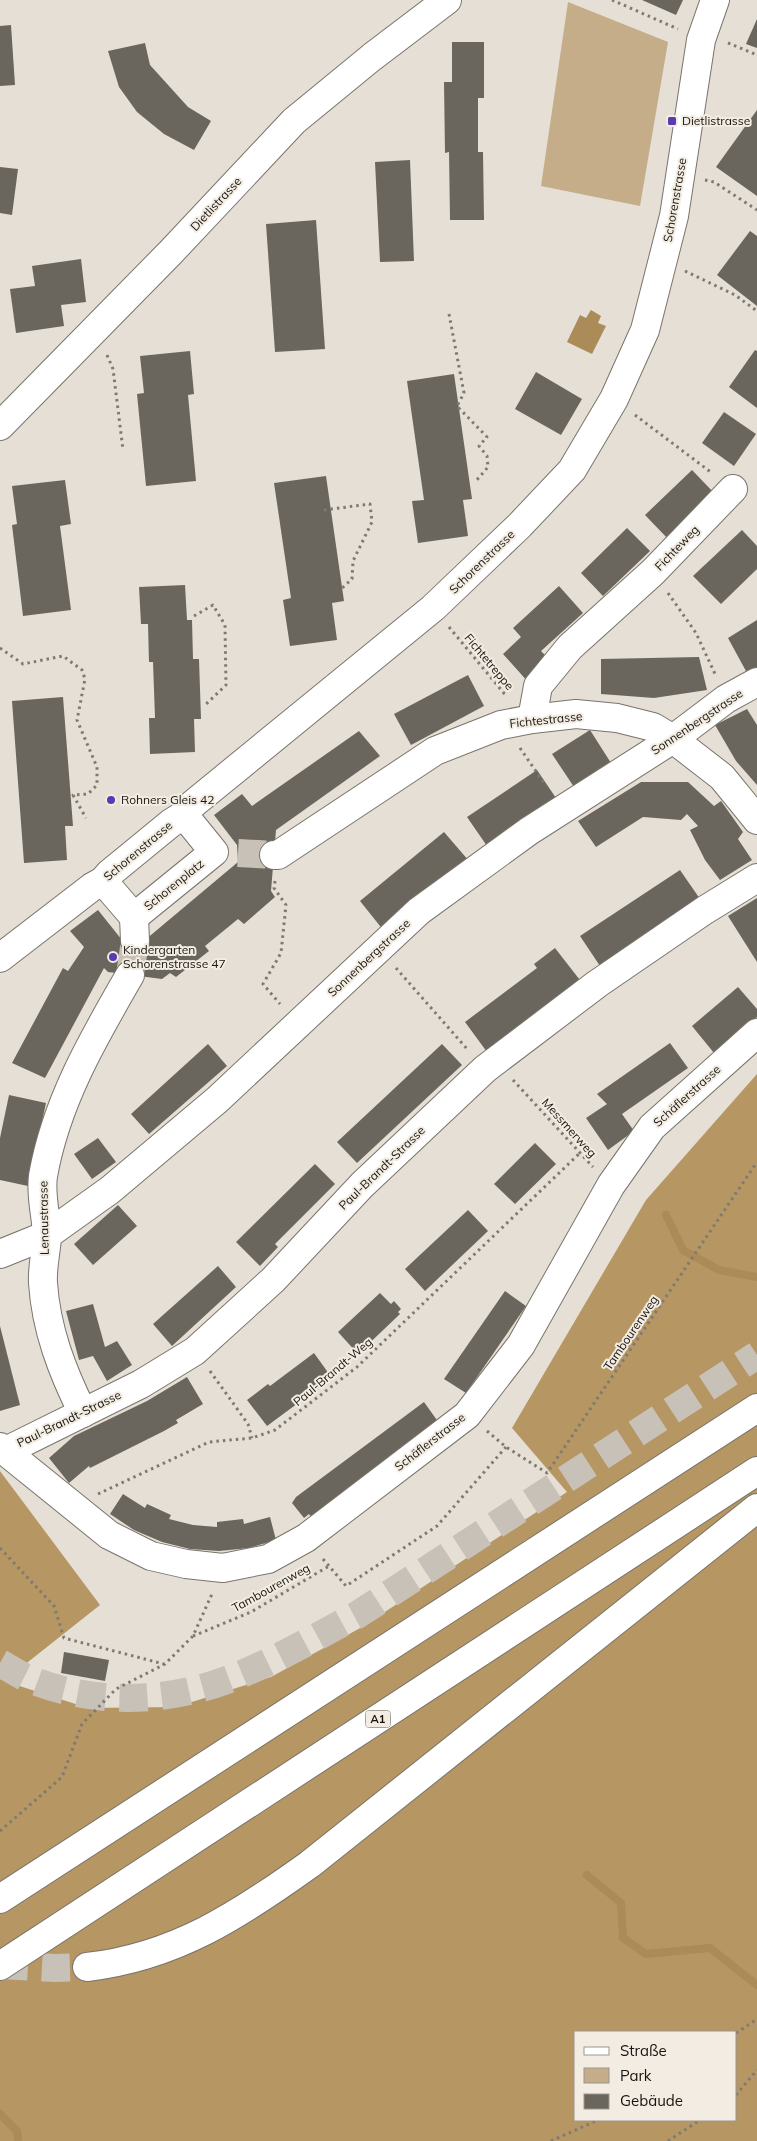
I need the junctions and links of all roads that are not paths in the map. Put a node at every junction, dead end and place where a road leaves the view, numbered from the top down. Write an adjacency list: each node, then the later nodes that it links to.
1 (447, 0): 3 (main road, Dietlistrasse)
2 (715, 0): 8 (main road, Schorenstrasse)
3 (0, 426)
4 (733, 489): 6 (main road, Fichteweg)
5 (757, 682): 7 (main road, Sonnenbergstrasse)
6 (532, 719): 7 (main road, Fichtestrasse); 10 (main road, Fichtestrasse)
7 (673, 739): 9 (main road, Fichtestrasse); 16 (main road, Sonnenbergstrasse)
8 (184, 814): 12 (main road, Schorenstrasse); 12 (main road, Schorenplatz)
9 (757, 820)
10 (276, 855)
11 (757, 878): 19 (main road, Paul-Brandt-Strasse)
12 (103, 881): 13 (main road, Schorenstrasse)
13 (0, 958)
14 (130, 975): 16 (main road, Lenaustrasse)
15 (757, 1033): 20 (main road, Schäflerstrasse)
16 (47, 1236): 17 (main road, Sonnenbergstrasse); 19 (main road, Lenaustrasse)
17 (0, 1254)
18 (757, 1408): 23 (main road)
19 (83, 1412): 20 (main road, Paul-Brandt-Strasse)
20 (3, 1449)
21 (757, 1471): 24 (main road, A1)
22 (757, 1508): 25 (main road)
23 (0, 1899)
24 (0, 1966)
25 (87, 1967)

